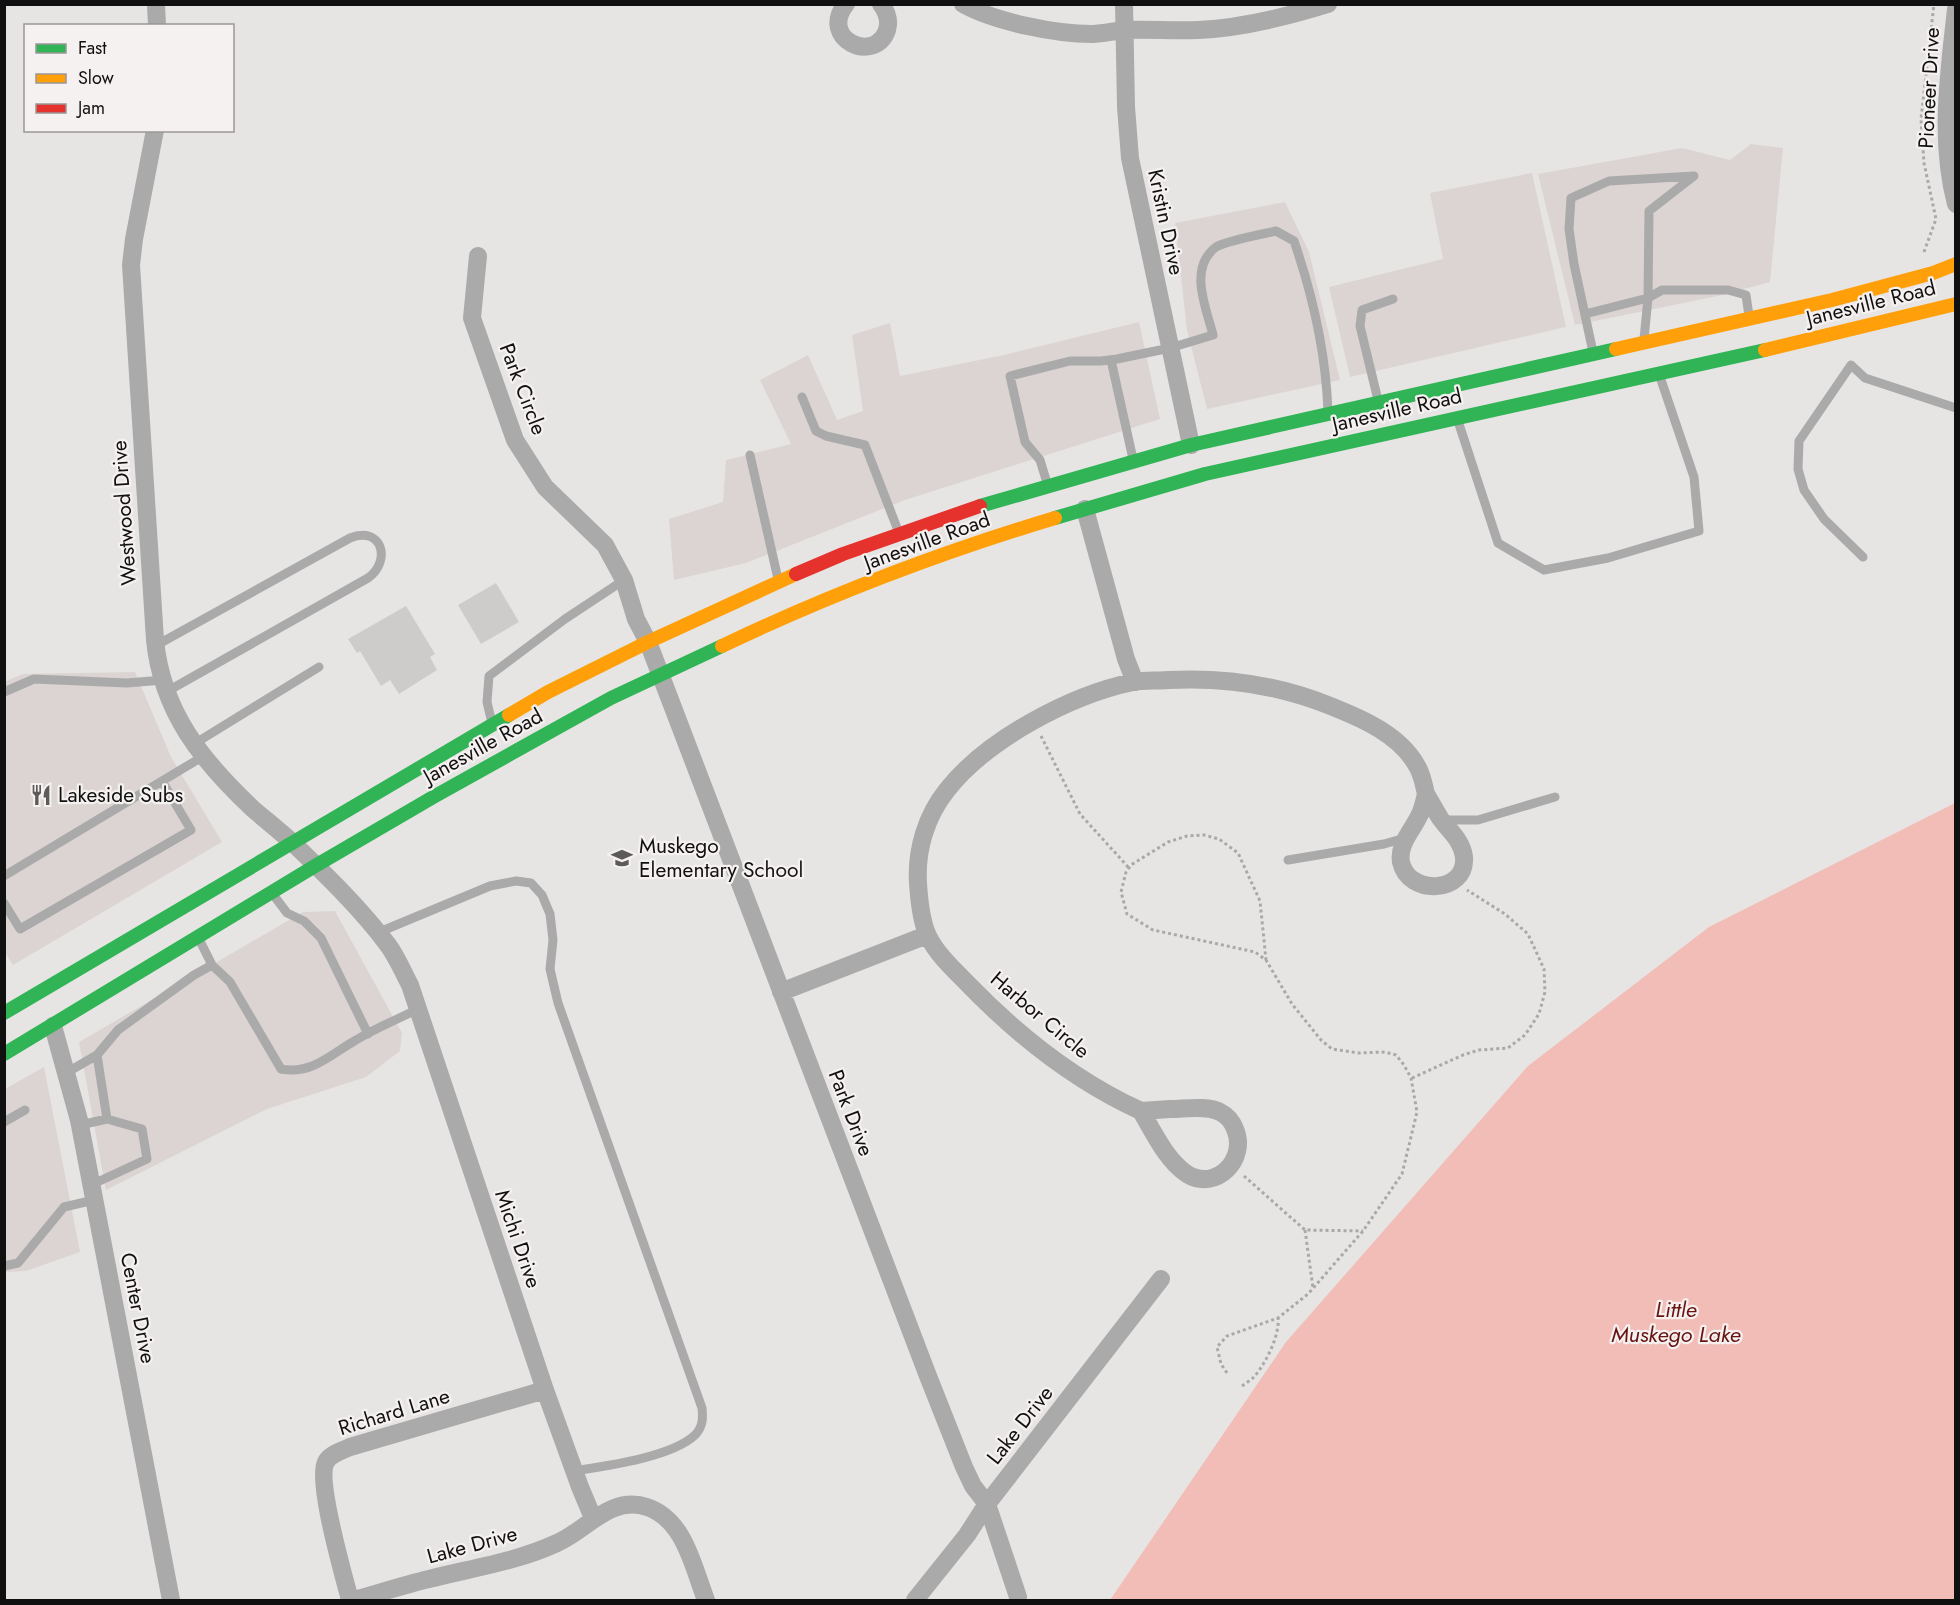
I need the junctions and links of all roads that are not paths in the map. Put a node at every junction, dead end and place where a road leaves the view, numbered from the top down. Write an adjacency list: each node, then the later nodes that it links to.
1 (156, 4): 8 (street)
2 (846, 4): 3 (street)
3 (881, 4)
4 (963, 4): 9 (street)
5 (1124, 4): 9 (street, Kristin Drive)
6 (1328, 4): 9 (street)
7 (1956, 9): 11 (street, Pioneer Drive)
8 (157, 24)
9 (1125, 30): 21 (street, Kristin Drive)
10 (155, 132): 44 (street, Westwood Drive)
11 (1951, 136): 12 (street, Pioneer Drive)
12 (1956, 204)
13 (478, 256): 41 (street, Park Circle)
14 (1956, 264): 19 (main road, Janesville Road)
15 (1648, 298): 18 (lane); 18 (lane); 19 (lane); 20 (lane)
16 (1393, 299): 27 (lane)
17 (1956, 304): 19 (main road, Janesville Road)
18 (1585, 314): 22 (lane)
19 (1753, 335): 20 (main road, Janesville Road); 25 (main road, Janesville Road)
20 (1644, 342): 24 (main road, Janesville Road)
21 (1170, 348): 23 (lane); 30 (lane); 33 (street, Kristin Drive)
22 (1593, 354): 24 (main road, Janesville Road); 28 (main road, Janesville Road)
23 (1111, 360): 34 (lane); 36 (lane)
24 (1611, 367): 25 (main road, Janesville Road); 28 (main road, Janesville Road)
25 (1658, 373): 28 (lane)
26 (802, 397): 39 (lane)
27 (1379, 402): 28 (main road, Janesville Road); 30 (main road, Janesville Road)
28 (1453, 402): 35 (main road, Janesville Road)
29 (1956, 408): 40 (lane)
30 (1328, 414): 33 (main road, Janesville Road)
31 (750, 455): 42 (lane)
32 (1149, 457): 33 (main road, Janesville Road); 34 (main road, Janesville Road); 38 (main road)
33 (1183, 457): 35 (main road); 38 (main road)
34 (1133, 461): 36 (main road, Janesville Road)
35 (1251, 464): 38 (main road, Janesville Road)
36 (1048, 486): 37 (main road, Janesville Road)
37 (1024, 493): 38 (main road); 39 (main road, Janesville Road)
38 (1084, 498): 46 (main road, Janesville Road); 47 (street)
39 (898, 533): 42 (main road, Janesville Road)
40 (1863, 556)
41 (624, 580): 43 (street, Park Circle); 50 (lane)
42 (778, 581): 43 (main road, Janesville Road)
43 (648, 642): 46 (street, Park Drive); 50 (main road, Janesville Road)
44 (155, 646): 48 (street, Westwood Drive); 48 (lane)
45 (319, 667): 51 (lane)
46 (660, 675): 59 (main road, Janesville Road); 68 (street, Park Drive)
47 (1135, 682): 53 (street, Harbor Circle); 65 (street, Harbor Circle)
48 (164, 686): 49 (lane); 51 (street, Westwood Drive)
49 (4, 692)
50 (492, 725): 57 (main road, Janesville Road)
51 (198, 750): 52 (lane); 57 (street, Westwood Drive)
52 (162, 781): 60 (lane); 62 (lane)
53 (1426, 794): 55 (street, Harbor Circle); 56 (street)
54 (1555, 797): 55 (lane)
55 (1441, 820): 56 (street, Harbor Circle)
56 (1405, 838): 58 (lane)
57 (293, 844): 59 (street, Michi Drive); 63 (main road, Janesville Road)
58 (1288, 860)
59 (315, 866): 61 (main road, Janesville Road); 64 (street, Michi Drive)
60 (4, 876)
61 (272, 892): 66 (main road, Janesville Road); 72 (lane)
62 (4, 903)
63 (176, 931): 66 (main road, Janesville Road); 70 (main road, Janesville Road); 71 (main road, Janesville Road)
64 (377, 933): 69 (street, Michi Drive); 85 (lane)
65 (927, 935): 68 (street); 77 (street, Harbor Circle)
66 (198, 937): 67 (lane)
67 (212, 965): 72 (lane); 74 (lane)
68 (781, 992): 86 (street, Park Drive)
69 (418, 1009): 72 (lane); 84 (street, Michi Drive)
70 (7, 1012)
71 (52, 1026): 73 (main road, Janesville Road); 75 (street, Center Drive)
72 (368, 1034)
73 (4, 1053)
74 (97, 1055): 75 (lane); 78 (lane)
75 (66, 1073): 80 (street, Center Drive)
76 (25, 1110): 79 (lane)
77 (1140, 1111): 77 (street, Harbor Circle)
78 (107, 1119): 80 (lane); 81 (lane)
79 (4, 1122)
80 (80, 1125): 81 (street, Center Drive)
81 (93, 1193): 82 (lane); 89 (street, Center Drive)
82 (4, 1266)
83 (1161, 1279): 86 (street, Lake Drive)
84 (545, 1390): 85 (street, Michi Drive); 90 (street, Richard Lane)
85 (574, 1471): 87 (street, Michi Drive)
86 (987, 1504): 88 (street, Park Drive); 93 (street, Lake Drive)
87 (593, 1518): 91 (street, Lake Drive); 92 (street)
88 (1018, 1597)
89 (171, 1600)
90 (350, 1600)
91 (354, 1600)
92 (706, 1600)
93 (915, 1600)

